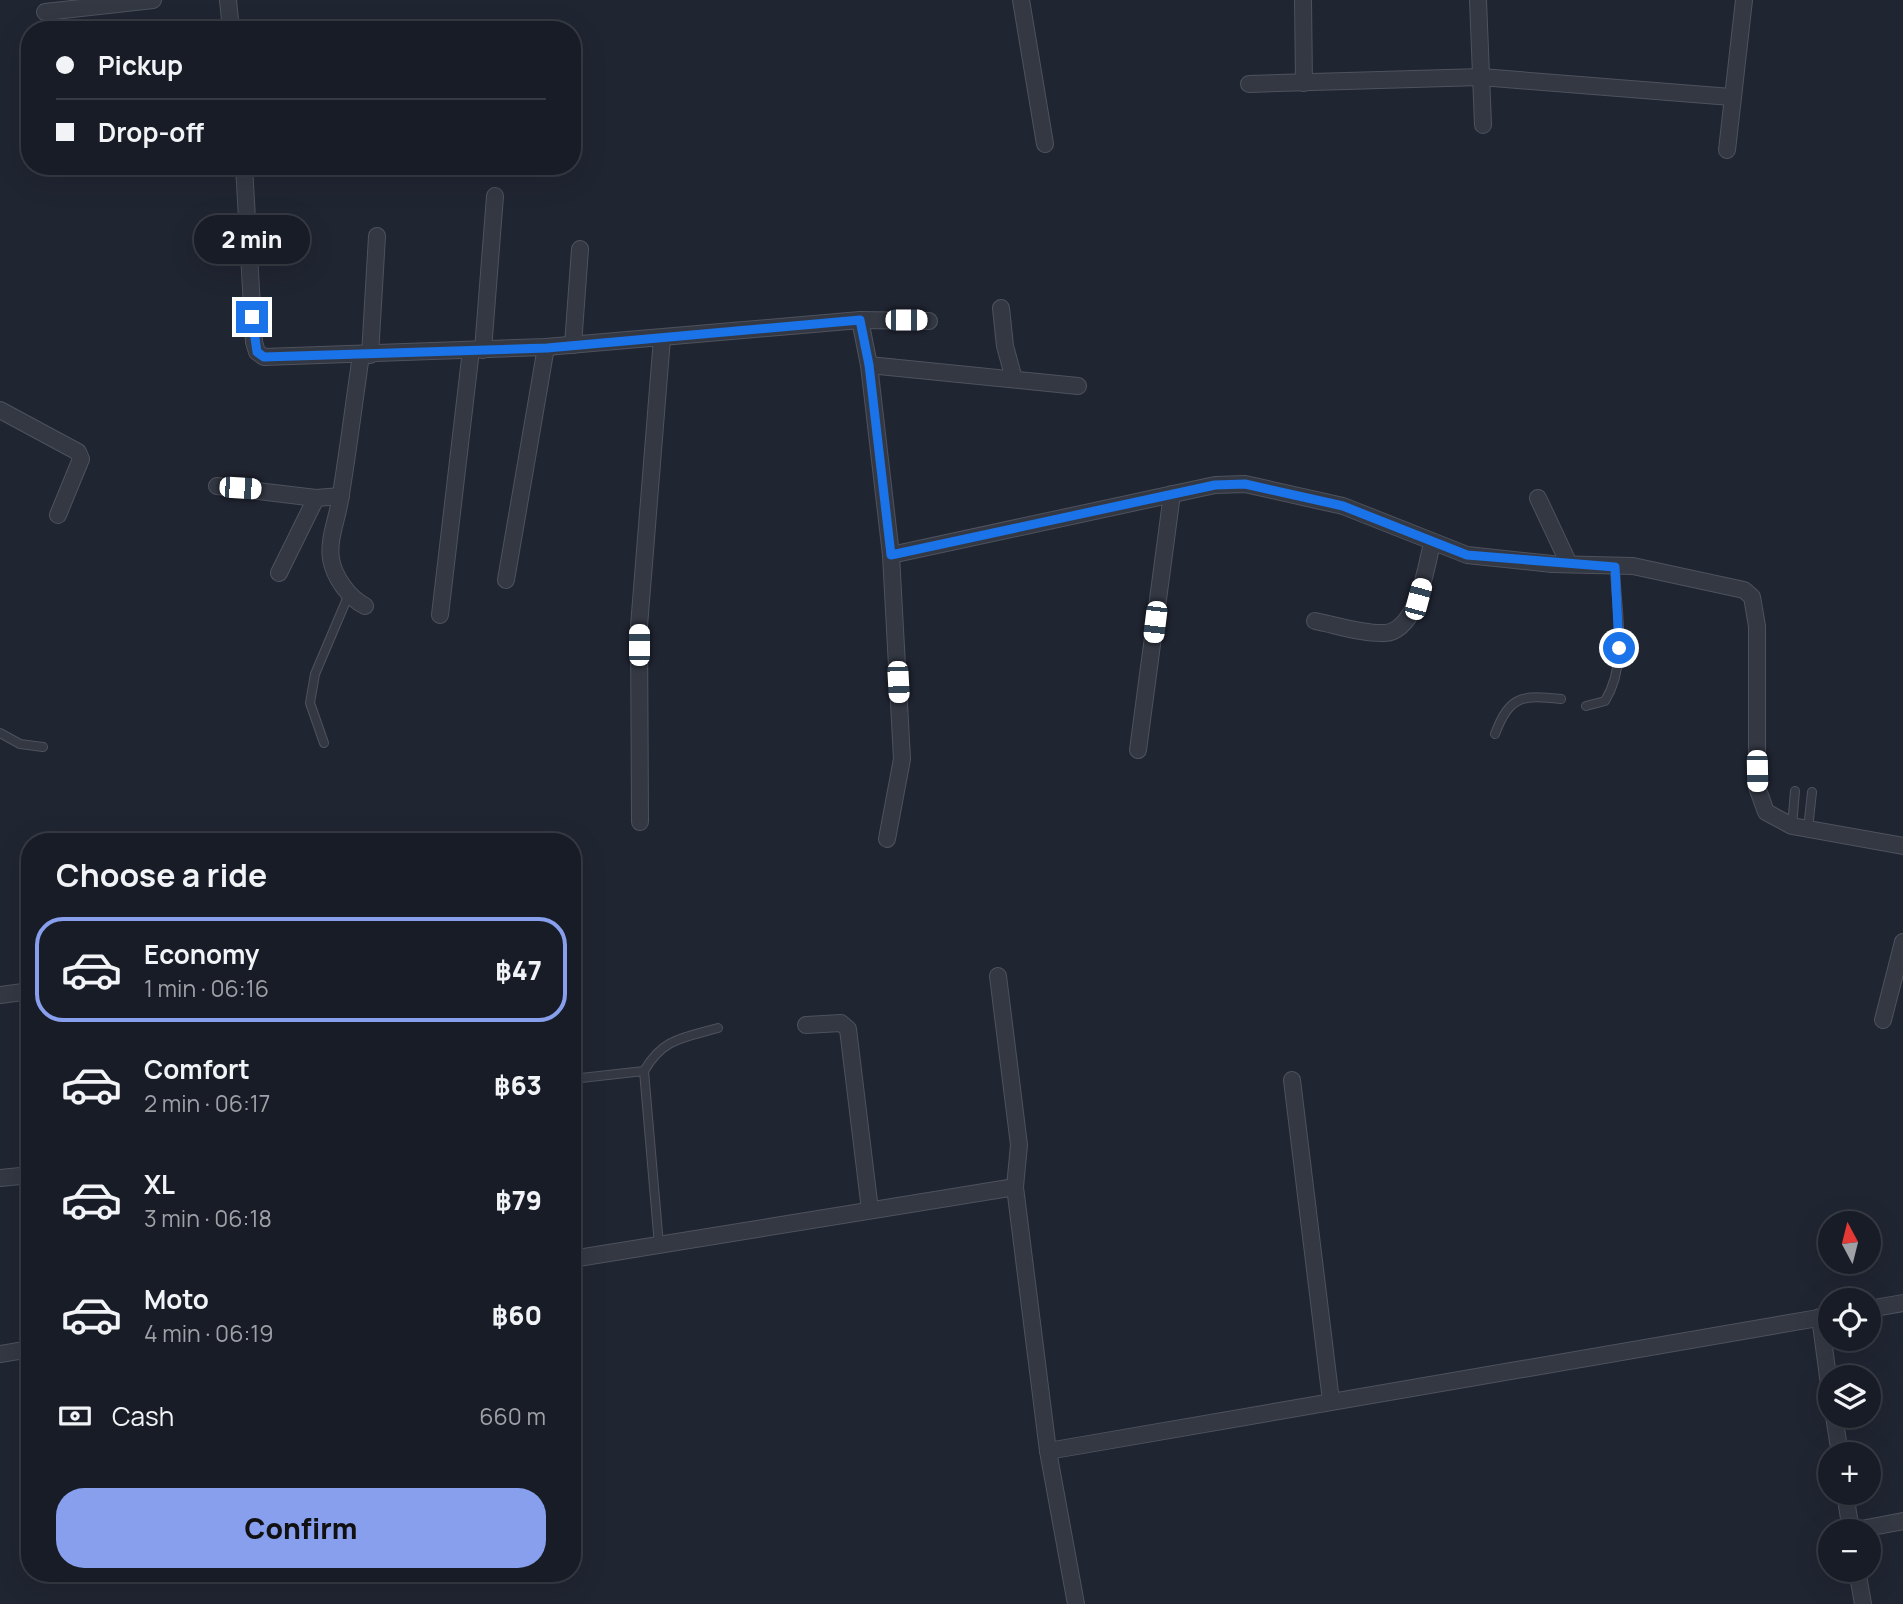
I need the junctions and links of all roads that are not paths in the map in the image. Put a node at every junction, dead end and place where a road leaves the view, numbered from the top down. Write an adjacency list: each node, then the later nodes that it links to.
1 (153, 0): 7 (street)
2 (228, 0): 8 (street)
3 (1021, 0): 14 (street)
4 (1303, 0): 10 (street)
5 (1478, 0): 9 (street)
6 (1744, 0): 12 (street)
7 (45, 12)
8 (230, 21)
9 (1481, 77): 10 (street); 12 (street); 13 (street)
10 (1304, 83): 11 (street)
11 (1249, 84)
12 (1731, 97): 15 (street)
13 (1483, 125)
14 (1045, 144)
15 (1727, 150)
16 (245, 175): 27 (street)
17 (495, 196): 26 (street)
18 (377, 236): 27 (street)
19 (580, 249): 24 (street)
20 (1001, 308): 29 (street)
21 (860, 320): 22 (street); 23 (street); 28 (street)
22 (929, 321)
23 (662, 338): 24 (street); 57 (street)
24 (573, 345): 25 (street)
25 (547, 348): 26 (street); 43 (street)
26 (477, 350): 27 (street); 46 (street)
27 (365, 355): 34 (street)
28 (869, 365): 29 (street); 39 (street)
29 (1014, 379): 30 (street)
30 (1077, 386)
31 (0, 410): 37 (street)
32 (217, 486): 35 (street)
33 (1172, 494): 38 (street); 39 (street); 54 (street)
34 (341, 496): 35 (street); 44 (street)
35 (316, 498): 42 (street)
36 (1538, 498): 40 (street)
37 (58, 515)
38 (1432, 543): 40 (street); 47 (street)
39 (891, 555): 59 (street)
40 (1569, 564): 41 (street)
41 (1615, 567): 49 (lane); 58 (street)
42 (279, 573)
43 (506, 580)
44 (349, 594): 45 (street); 52 (lane)
45 (365, 606)
46 (440, 615)
47 (1315, 621)
48 (1561, 699): 51 (lane)
49 (1586, 706)
50 (0, 733): 53 (lane)
51 (1495, 734)
52 (324, 743)
53 (43, 747)
54 (1139, 750)
55 (1794, 791): 58 (lane)
56 (1812, 792): 58 (lane)
57 (640, 822)
58 (1800, 827): 60 (street)
59 (887, 839)
60 (1903, 846)
61 (1903, 942): 65 (street)
62 (998, 976): 73 (street)
63 (21, 992): 64 (street)
64 (0, 995)
65 (1883, 1020)
66 (806, 1025): 74 (street)
67 (718, 1028): 68 (lane)
68 (644, 1071): 69 (lane); 75 (lane)
69 (581, 1078)
70 (1292, 1080): 82 (street)
71 (21, 1176): 72 (street)
72 (0, 1178)
73 (1015, 1187): 74 (street); 83 (street)
74 (870, 1210): 75 (street)
75 (659, 1245): 76 (street)
76 (581, 1258)
77 (1903, 1304): 78 (street)
78 (1881, 1307)
79 (1818, 1317): 82 (street)
80 (21, 1350): 81 (street)
81 (0, 1354)
82 (1331, 1401): 83 (street)
83 (1048, 1451): 87 (street)
84 (1903, 1521): 85 (street)
85 (1881, 1525)
86 (1859, 1582): 88 (street)
87 (1076, 1604)
88 (1863, 1604)

